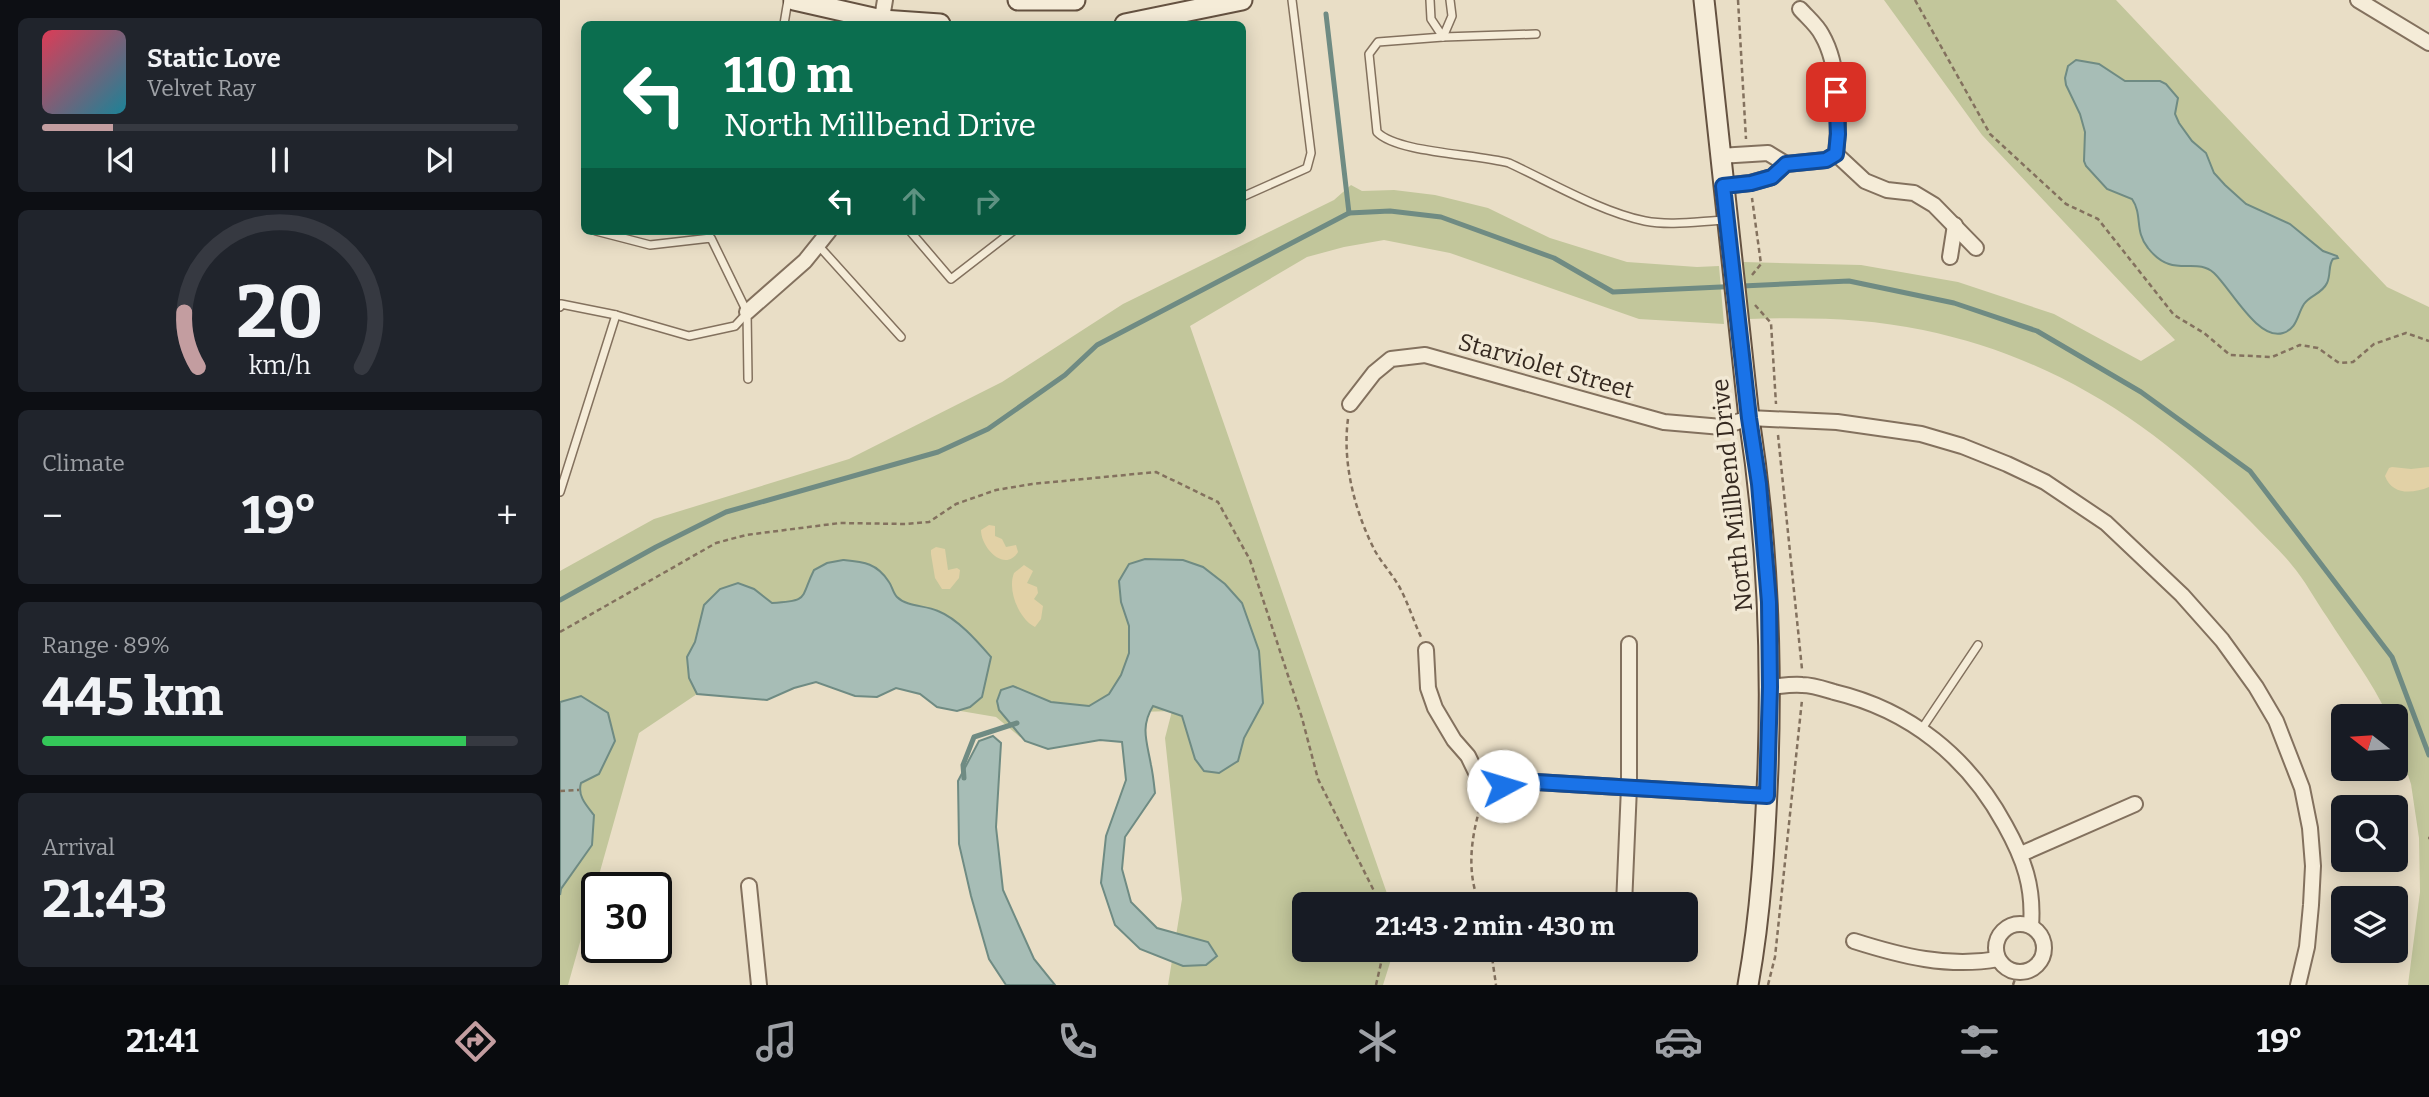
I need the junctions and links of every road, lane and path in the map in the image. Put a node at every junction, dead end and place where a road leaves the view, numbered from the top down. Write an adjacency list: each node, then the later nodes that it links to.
1 (788, 0): 14 (lane)
2 (794, 0): 15 (street)
3 (885, 0): 16 (street)
4 (1018, 0): 5 (street)
5 (1075, 0)
6 (1242, 0): 17 (street)
7 (1292, 0): 25 (lane)
8 (1430, 0): 19 (lane)
9 (1450, 0): 19 (lane)
10 (1703, 0): 22 (street, North Millbend Drive)
11 (1915, 0): 39 (path)
12 (2358, 0): 20 (street)
13 (1800, 9): 21 (street)
14 (784, 21)
15 (877, 21)
16 (881, 21)
17 (1140, 21)
18 (1536, 34): 19 (lane)
19 (1443, 37): 26 (lane)
20 (2429, 43)
21 (1836, 154): 23 (street); 27 (street)
22 (1719, 156): 23 (street); 24 (street, North Millbend Drive)
23 (1786, 164): 24 (street)
24 (1723, 186): 26 (street, North Millbend Drive)
25 (1246, 195)
26 (1727, 220): 42 (street, North Millbend Drive)
27 (1955, 225): 33 (street); 34 (street)
28 (611, 235): 36 (lane)
29 (826, 235): 32 (street)
30 (913, 235): 31 (lane)
31 (1008, 235)
32 (818, 245): 36 (street); 38 (lane)
33 (1976, 248)
34 (1950, 257)
35 (560, 307): 37 (lane)
36 (747, 312): 37 (lane); 40 (lane)
37 (616, 315): 43 (lane)
38 (901, 337)
39 (2429, 341)
40 (748, 379)
41 (1350, 404): 42 (street, Starviolet Street); 47 (path)
42 (1749, 418): 48 (street, North Millbend Drive); 71 (street, Starviolet Street)
43 (560, 492)
44 (560, 632): 58 (path)
45 (1629, 643): 50 (street)
46 (1978, 645): 49 (lane)
47 (1426, 650): 53 (street)
48 (1770, 687): 49 (street); 54 (street, North Millbend Drive)
49 (1921, 730): 56 (street)
50 (1629, 787): 53 (street); 54 (street); 60 (street)
51 (579, 790): 52 (path)
52 (560, 791)
53 (1485, 791): 59 (path)
54 (1767, 796): 70 (street, North Millbend Drive)
55 (2134, 804): 56 (street)
56 (2021, 854): 61 (street)
57 (749, 886): 67 (street)
58 (1374, 892)
59 (1474, 892)
60 (1625, 892)
61 (2031, 926): 63 (street); 66 (street)
62 (1854, 942): 63 (street)
63 (1998, 959): 66 (street)
64 (1381, 962): 68 (path)
65 (1493, 962): 69 (path)
66 (2015, 979)
67 (759, 985)
68 (1376, 985)
69 (1496, 985)
70 (1748, 985)
71 (2298, 985)

